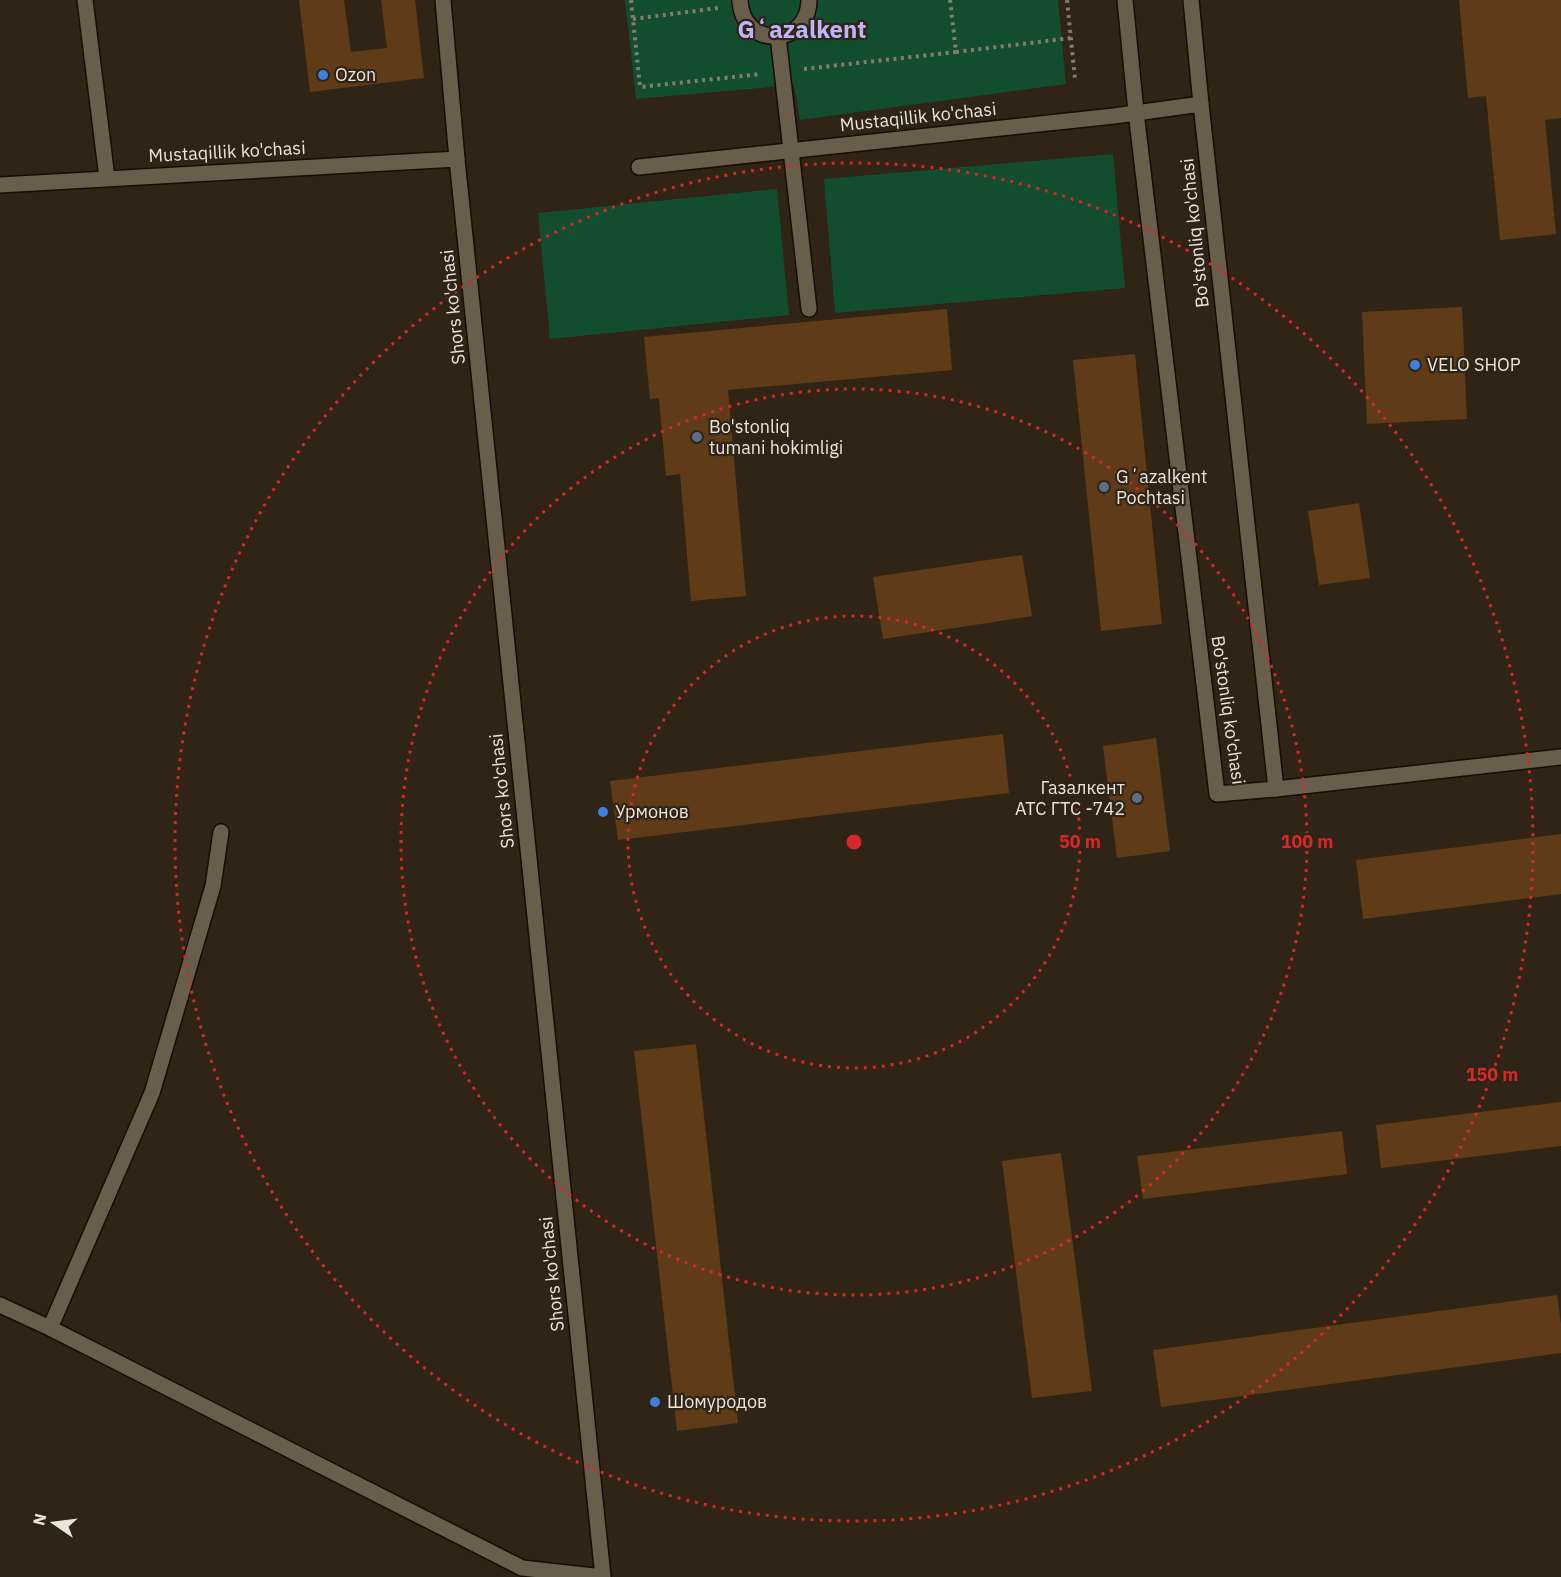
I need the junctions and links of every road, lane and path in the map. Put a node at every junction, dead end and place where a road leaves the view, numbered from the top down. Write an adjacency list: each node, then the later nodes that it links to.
1 (85, 0): 21 (street)
2 (442, 0): 19 (street, Shors ko'chasi)
3 (630, 0): 10 (path)
4 (809, 0): 11 (street)
5 (950, 0): 13 (path)
6 (1067, 0): 12 (path)
7 (1125, 0): 17 (street, Bo'stonliq ko'chasi)
8 (1191, 0): 16 (street, Bo'stonliq ko'chasi)
9 (741, 2): 10 (path); 11 (street)
10 (633, 19): 14 (path)
11 (778, 36): 14 (street)
12 (1071, 38): 13 (path); 15 (path)
13 (956, 52): 14 (path)
14 (782, 71): 18 (street)
15 (1075, 79)
16 (1201, 104): 17 (street, Mustaqillik ko'chasi); 25 (street, Bo'stonliq ko'chasi)
17 (1136, 112): 18 (street, Mustaqillik ko'chasi); 25 (street, Bo'stonliq ko'chasi)
18 (791, 150): 20 (street, Mustaqillik ko'chasi); 23 (street)
19 (457, 159): 21 (street, Mustaqillik ko'chasi); 29 (street, Shors ko'chasi)
20 (639, 167)
21 (107, 178): 22 (street, Mustaqillik ko'chasi)
22 (0, 185)
23 (809, 309)
24 (1561, 757): 25 (street)
25 (1276, 789)
26 (221, 832): 28 (street)
27 (0, 1305): 28 (street)
28 (50, 1328): 29 (street)
29 (603, 1577)

